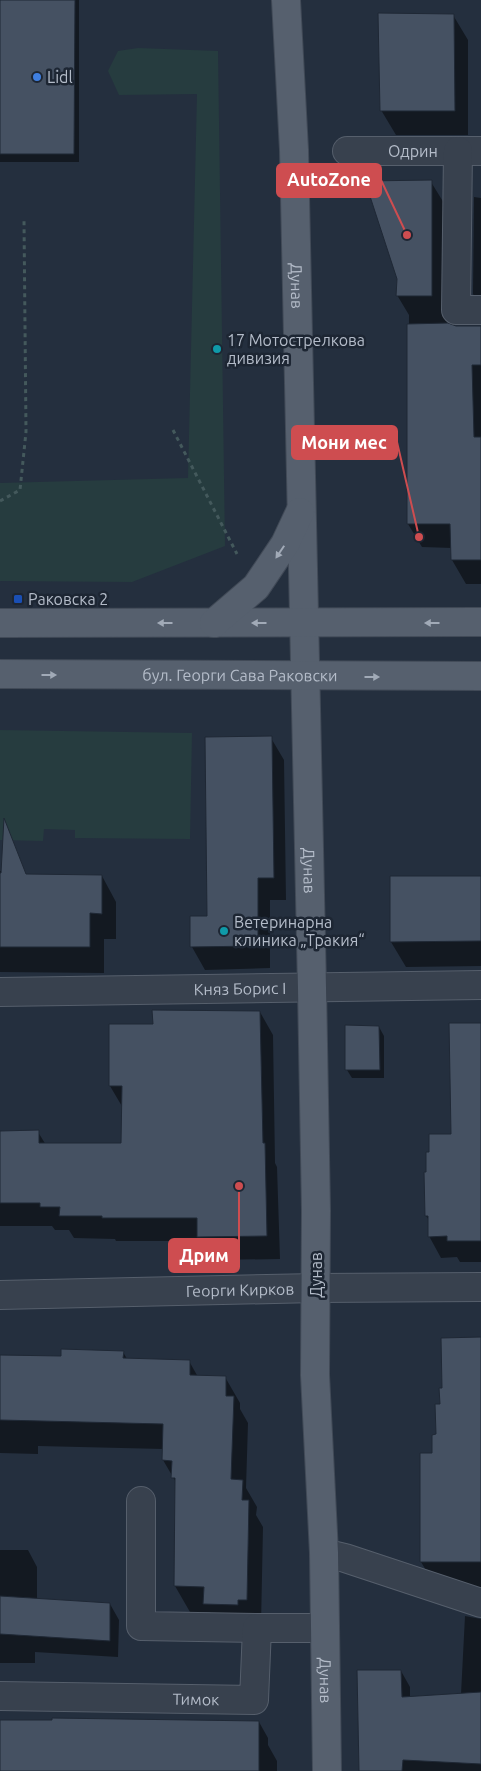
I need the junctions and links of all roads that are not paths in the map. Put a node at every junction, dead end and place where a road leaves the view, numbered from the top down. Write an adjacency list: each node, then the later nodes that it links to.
1 (286, 0): 5 (main road, Дунав)
2 (347, 151): 3 (street, Одрин)
3 (470, 151): 4 (street)
4 (481, 310)
5 (302, 509): 8 (main road, one-way to 8); 9 (main road, Дунав)
6 (481, 622): 9 (main road, one-way to 9)
7 (0, 623): 8 (main road, one-way to 7)
8 (214, 623): 9 (main road, one-way to 8)
9 (304, 624): 11 (main road, Дунав)
10 (0, 674): 11 (main road, бул. Георги Сава Раковски, one-way to 11)
11 (305, 676): 12 (main road, бул. Георги Сава Раковски, one-way to 12); 14 (main road, Дунав)
12 (481, 676)
13 (481, 985): 14 (street, Княз Борис I)
14 (312, 988): 15 (street, Княз Борис I); 17 (main road, Дунав)
15 (0, 992)
16 (481, 1287): 17 (street, Георги Кирков)
17 (316, 1288): 18 (street, Георги Кирков); 20 (main road, Дунав)
18 (0, 1295)
19 (141, 1501): 22 (street)
20 (324, 1553): 21 (street); 23 (main road, Дунав)
21 (481, 1603)
22 (257, 1628): 23 (street); 24 (street, Тимок)
23 (325, 1628): 25 (main road, Дунав)
24 (0, 1696)
25 (327, 1771)

